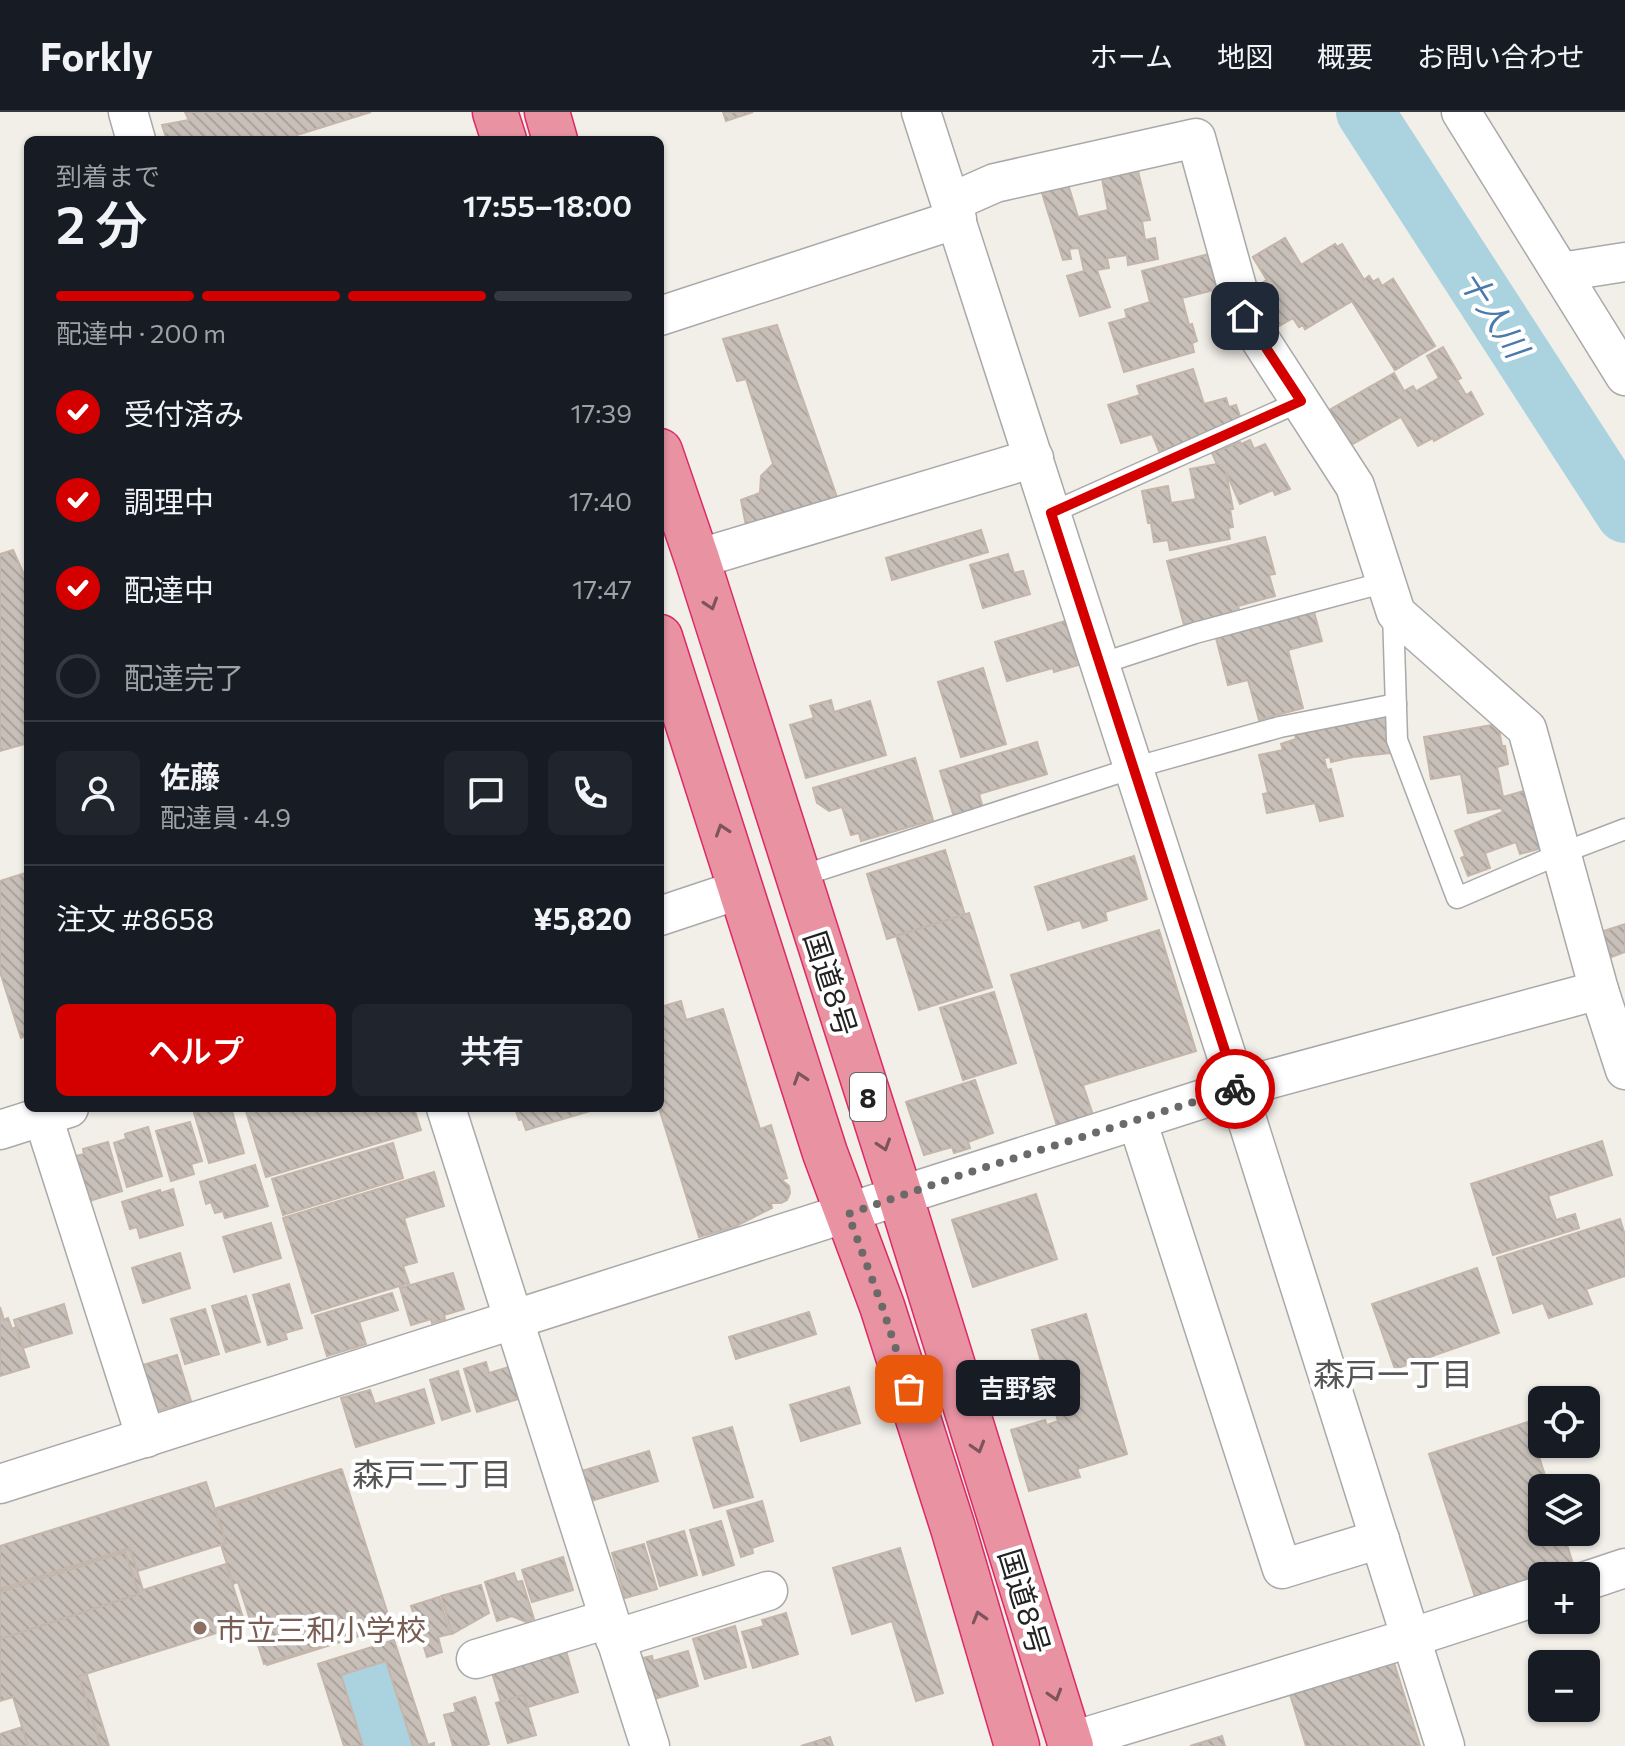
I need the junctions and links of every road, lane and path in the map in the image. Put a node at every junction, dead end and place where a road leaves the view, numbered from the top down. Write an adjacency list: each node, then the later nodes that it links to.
1 (128, 112): 6 (street)
2 (495, 112): 7 (highway)
3 (547, 112): 8 (highway)
4 (921, 112): 9 (street)
5 (1461, 112): 11 (street)
6 (135, 136)
7 (503, 136)
8 (554, 136)
9 (954, 210): 12 (street); 14 (street); 15 (street)
10 (1625, 262): 11 (street)
11 (1561, 272): 13 (street)
12 (664, 315)
13 (1625, 376)
14 (1301, 401): 17 (lane); 19 (street)
15 (1034, 458): 17 (street); 18 (street)
16 (664, 463): 18 (highway, 国道8号 / 8)
17 (1051, 513): 21 (street)
18 (697, 559): 26 (highway, 国道8号 / 8, one-way to 26)
19 (1390, 593): 21 (lane); 22 (lane); 25 (street)
20 (664, 649): 27 (highway, 国道8号 / 8, one-way to 20)
21 (1100, 664): 23 (street)
22 (1396, 704): 23 (lane); 25 (lane)
23 (1133, 768): 26 (lane); 31 (street)
24 (1625, 829): 25 (lane)
25 (1562, 853): 29 (street)
26 (798, 877): 36 (highway, 国道8号 / 8, one-way to 36)
27 (741, 889): 28 (street); 37 (highway, 国道8号 / 8, one-way to 27)
28 (664, 915)
29 (1599, 990): 30 (street); 31 (street)
30 (1625, 1070)
31 (1237, 1088): 34 (street); 41 (street)
32 (56, 1112): 35 (street); 39 (street)
33 (447, 1112): 38 (street)
34 (1137, 1120): 36 (street); 41 (street)
35 (0, 1130)
36 (900, 1195): 37 (street); 49 (highway, 国道8号 / 8, one-way to 49)
37 (848, 1214): 38 (street); 51 (highway, 国道8号 / 8, one-way to 37)
38 (513, 1319): 39 (street); 46 (street)
39 (146, 1438): 40 (street)
40 (0, 1484)
41 (1380, 1539): 47 (street)
42 (1625, 1568): 43 (street)
43 (1600, 1576)
44 (768, 1591): 46 (street)
45 (1528, 1600): 47 (street)
46 (612, 1629): 48 (street); 50 (street)
47 (1410, 1638): 49 (street); 52 (street)
48 (476, 1659)
49 (1070, 1744)
50 (650, 1746)
51 (1017, 1746)
52 (1445, 1746)

